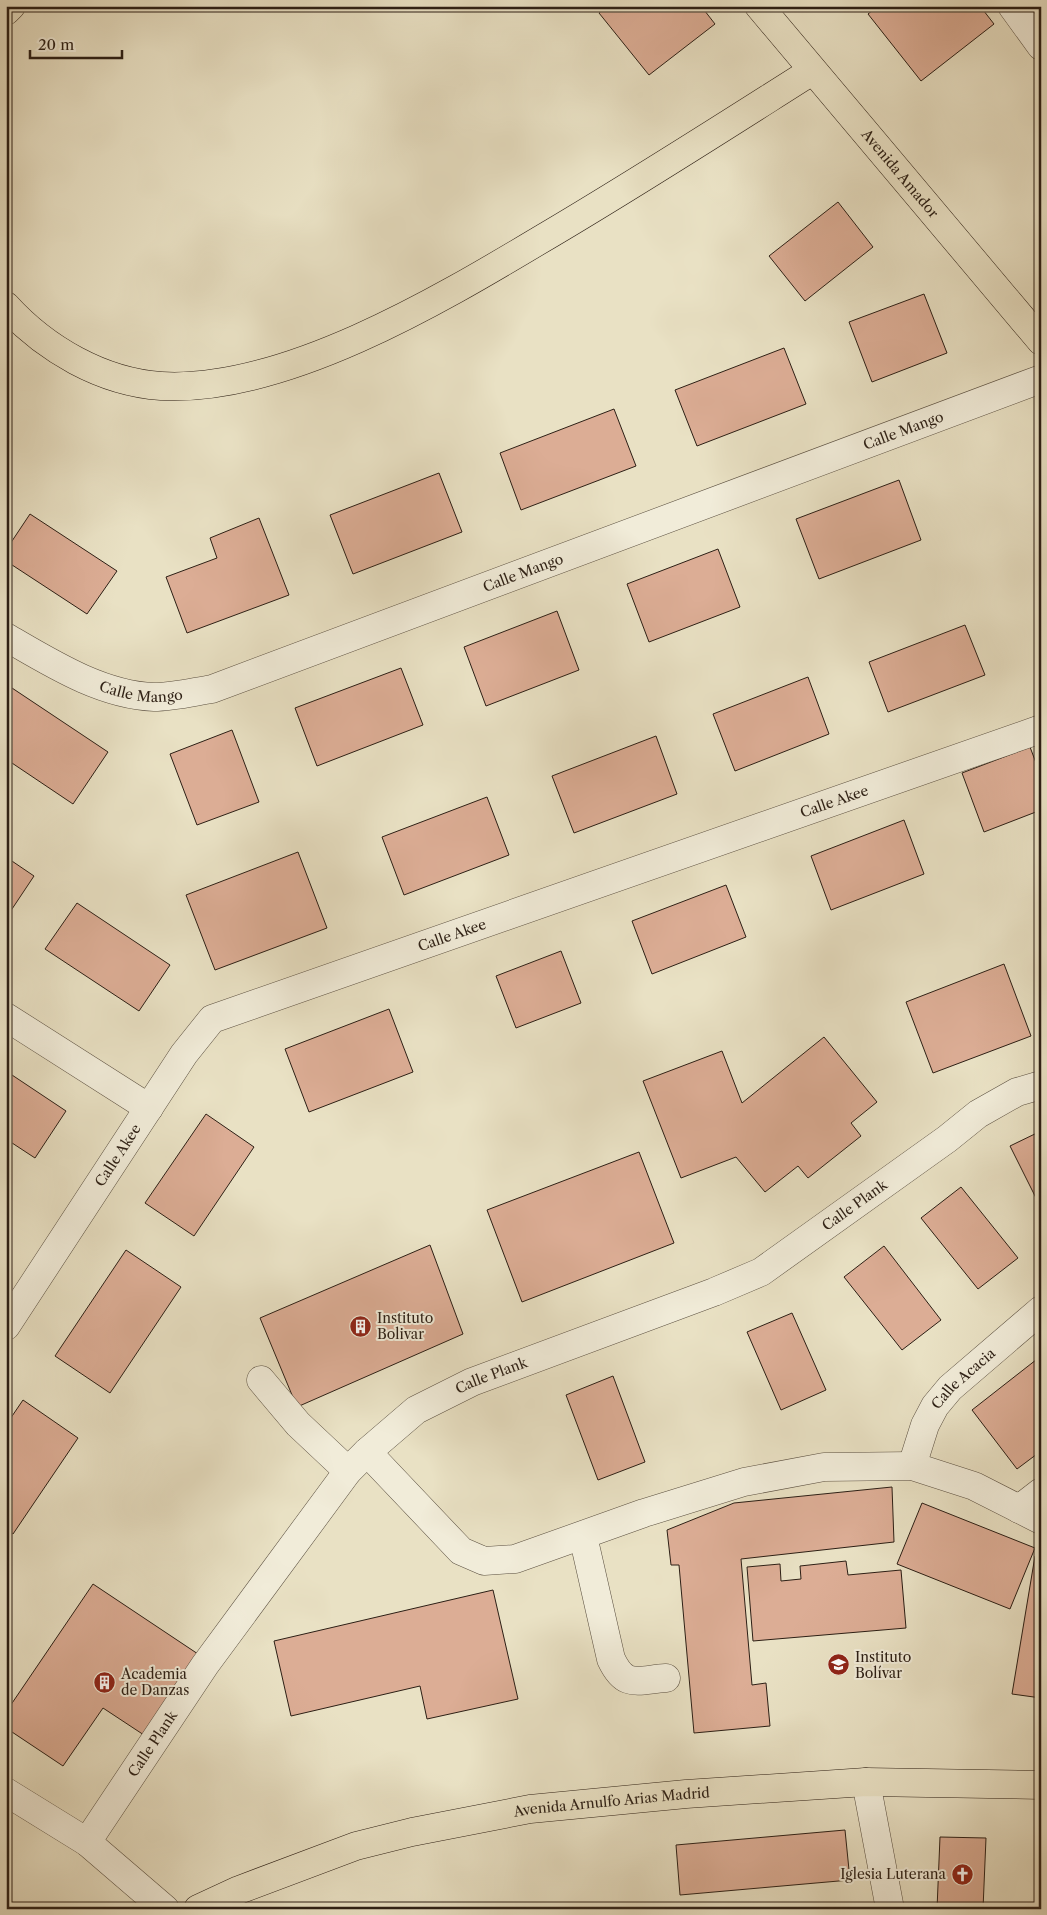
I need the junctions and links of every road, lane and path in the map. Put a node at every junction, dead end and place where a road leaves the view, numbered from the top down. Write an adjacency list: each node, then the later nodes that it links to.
1 (11, 6): 4 (main road)
2 (759, 6): 6 (main road, Avenida Amador)
3 (1012, 6): 5 (street)
4 (6, 11)
5 (1041, 46)
6 (812, 70): 7 (main road); 8 (main road, Avenida Amador)
7 (6, 306)
8 (1041, 341)
9 (1041, 379): 10 (street, Calle Mango)
10 (6, 637)
11 (1041, 729): 14 (street, Calle Akee)
12 (6, 1017): 14 (street)
13 (1041, 1085): 18 (street, Calle Plank)
14 (149, 1108): 16 (street, Calle Akee)
15 (1041, 1310): 19 (street, Calle Acacia)
16 (6, 1326)
17 (261, 1380): 20 (street)
18 (367, 1452): 20 (street, Calle Plank); 23 (street)
19 (912, 1466): 22 (street); 23 (street)
20 (348, 1472): 28 (street, Calle Plank)
21 (1041, 1492): 22 (street)
22 (1030, 1515)
23 (583, 1536): 24 (street)
24 (666, 1678)
25 (866, 1782): 26 (main road, Avenida Arnulfo Arias Madrid); 30 (main road, Avenida Arnulfo Arias Madrid); 31 (street)
26 (1041, 1785)
27 (6, 1792): 28 (street)
28 (88, 1842): 29 (street)
29 (165, 1909)
30 (198, 1909)
31 (890, 1909)

